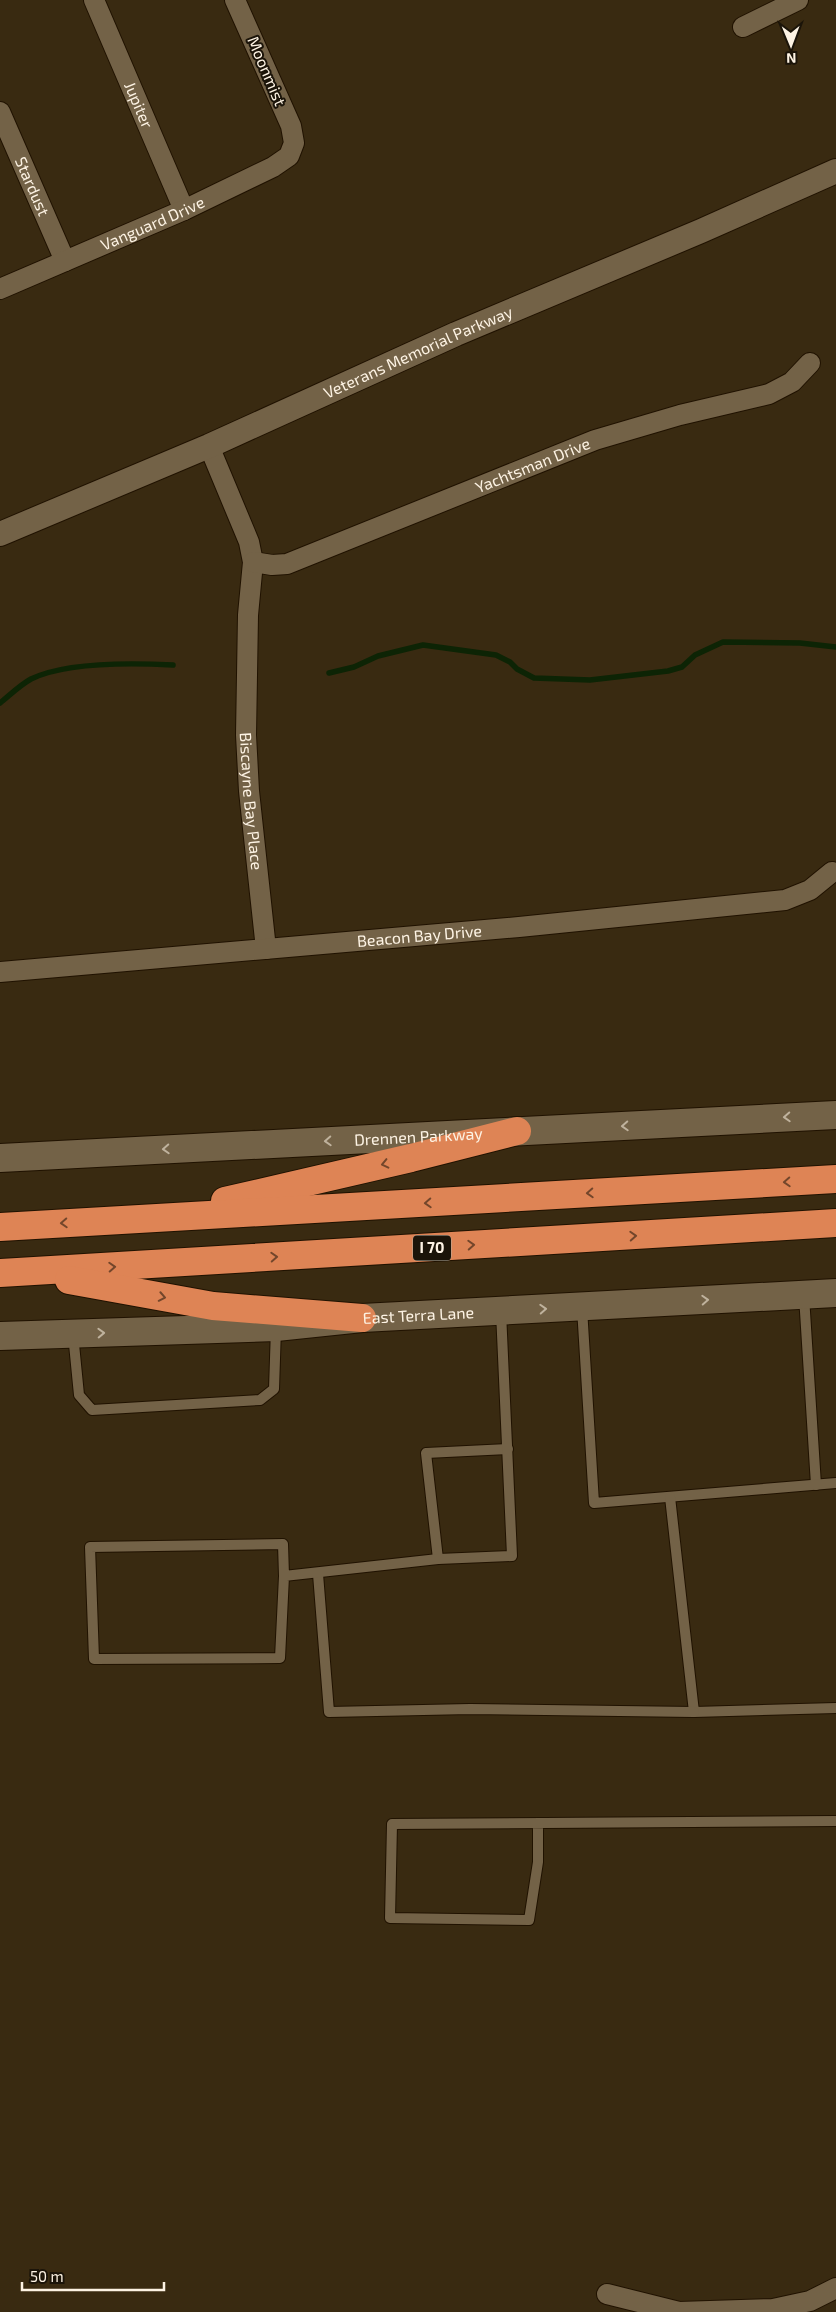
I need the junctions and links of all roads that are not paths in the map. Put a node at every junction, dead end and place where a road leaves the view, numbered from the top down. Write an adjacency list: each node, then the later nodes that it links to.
1 (94, 0): 8 (street, Jupiter)
2 (798, 0): 4 (street)
3 (241, 6): 6 (street, Moonmist)
4 (743, 28)
5 (0, 112): 9 (street, Stardust)
6 (294, 143): 8 (street, Vanguard Drive)
7 (836, 171): 12 (street, Veterans Memorial Parkway)
8 (184, 210): 9 (street, Vanguard Drive)
9 (65, 261): 10 (street, Vanguard Drive)
10 (0, 289)
11 (810, 363): 14 (street, Yachtsman Drive)
12 (209, 446): 13 (street, Veterans Memorial Parkway); 14 (street, Biscayne Bay Place)
13 (0, 534)
14 (253, 562): 16 (street, Biscayne Bay Place)
15 (832, 872): 16 (street, Beacon Bay Drive)
16 (266, 950): 17 (street, Beacon Bay Drive)
17 (0, 972)
18 (836, 1115): 19 (main road, Drennen Parkway, one-way to 19)
19 (517, 1131): 20 (main road, Drennen Parkway, one-way to 20); 22 (highway, one-way to 22)
20 (0, 1158)
21 (836, 1180): 22 (highway, one-way to 22)
22 (148, 1218): 24 (highway, one-way to 24)
23 (836, 1223): 25 (highway, I 70, one-way to 23)
24 (0, 1227)
25 (28, 1272): 26 (highway, I 70); 31 (highway, one-way to 31)
26 (0, 1273)
27 (836, 1293): 28 (main road, East Terra Lane)
28 (804, 1295): 29 (main road, East Terra Lane, one-way to 28); 37 (lane)
29 (582, 1307): 30 (main road, East Terra Lane, one-way to 29); 38 (lane)
30 (501, 1311): 31 (main road, East Terra Lane); 35 (lane)
31 (362, 1318): 32 (main road, East Terra Lane)
32 (276, 1327): 33 (main road, East Terra Lane, one-way to 32); 33 (lane)
33 (73, 1334): 34 (main road, East Terra Lane)
34 (0, 1336)
35 (508, 1449): 39 (lane); 39 (lane)
36 (836, 1483): 37 (lane)
37 (816, 1485): 38 (lane)
38 (670, 1497): 43 (lane)
39 (438, 1559): 40 (lane)
40 (318, 1574): 41 (lane); 43 (lane)
41 (284, 1576): 41 (lane)
42 (836, 1708): 43 (lane)
43 (694, 1712)
44 (836, 1821): 45 (lane)
45 (538, 1823): 45 (lane)
46 (836, 2288): 47 (street)
47 (607, 2294)

